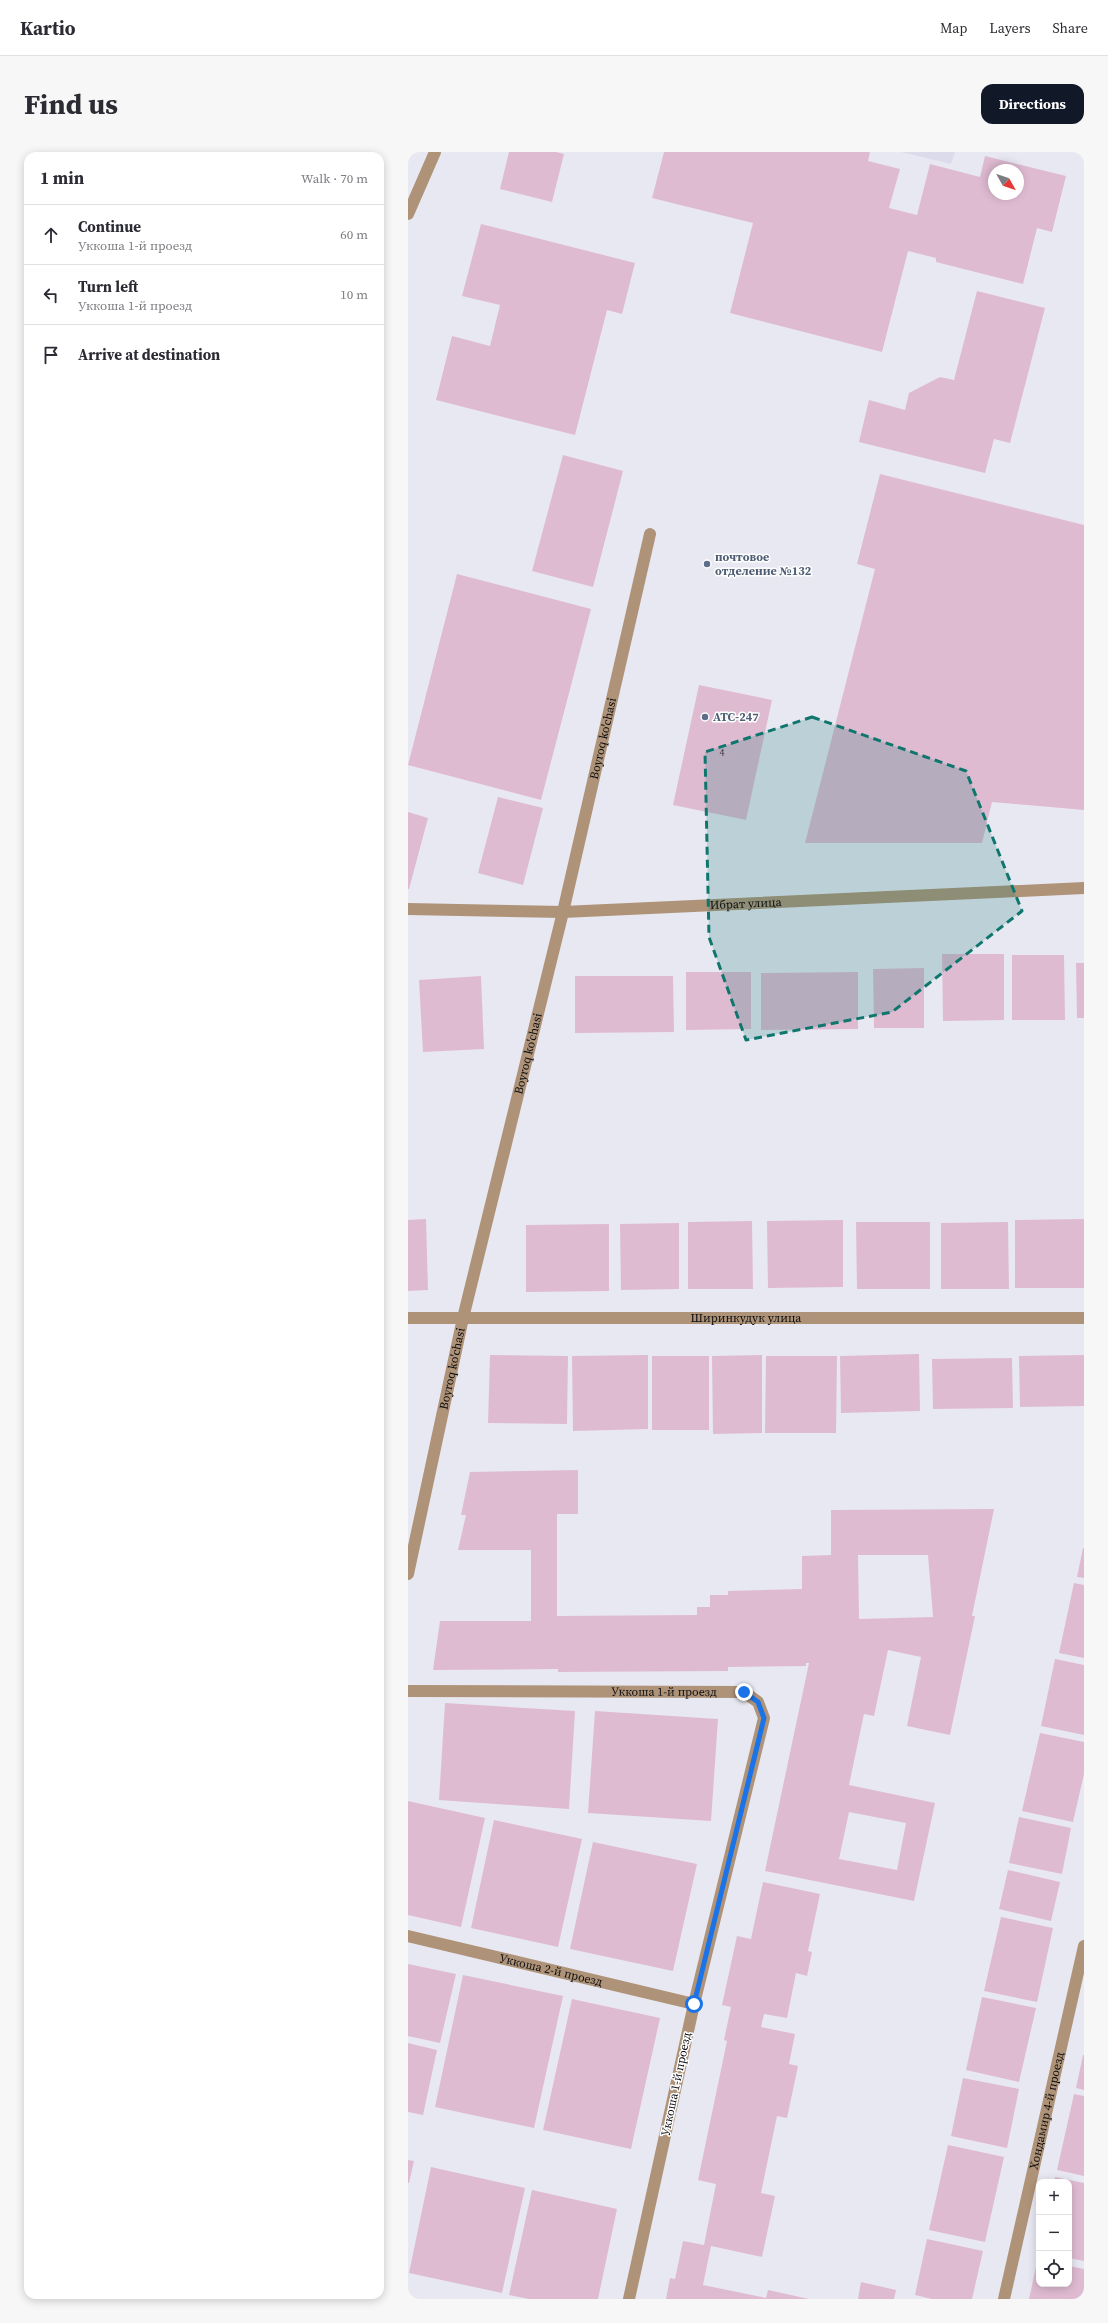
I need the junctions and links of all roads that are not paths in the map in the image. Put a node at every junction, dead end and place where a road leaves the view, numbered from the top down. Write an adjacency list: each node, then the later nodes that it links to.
1 (435, 152): 2 (street)
2 (408, 214)
3 (650, 534): 6 (street, Boyroq ko'chasi)
4 (1084, 888): 6 (street, Ибрат улица)
5 (408, 909): 6 (street, Ибрат улица)
6 (563, 912): 8 (street, Boyroq ko'chasi)
7 (408, 1318): 8 (street, Ширинкудук улица)
8 (463, 1318): 9 (street, Ширинкудук улица); 10 (street, Boyroq ko'chasi)
9 (1084, 1318)
10 (408, 1574)
11 (408, 1691): 14 (street, Уккоша 1-й проезд)
12 (408, 1936): 14 (street, Уккоша 2-й проезд)
13 (1084, 1946): 16 (street, Хондамир 4-й проезд)
14 (694, 2004): 15 (street, Уккоша 1-й проезд)
15 (629, 2299)
16 (1004, 2299)

